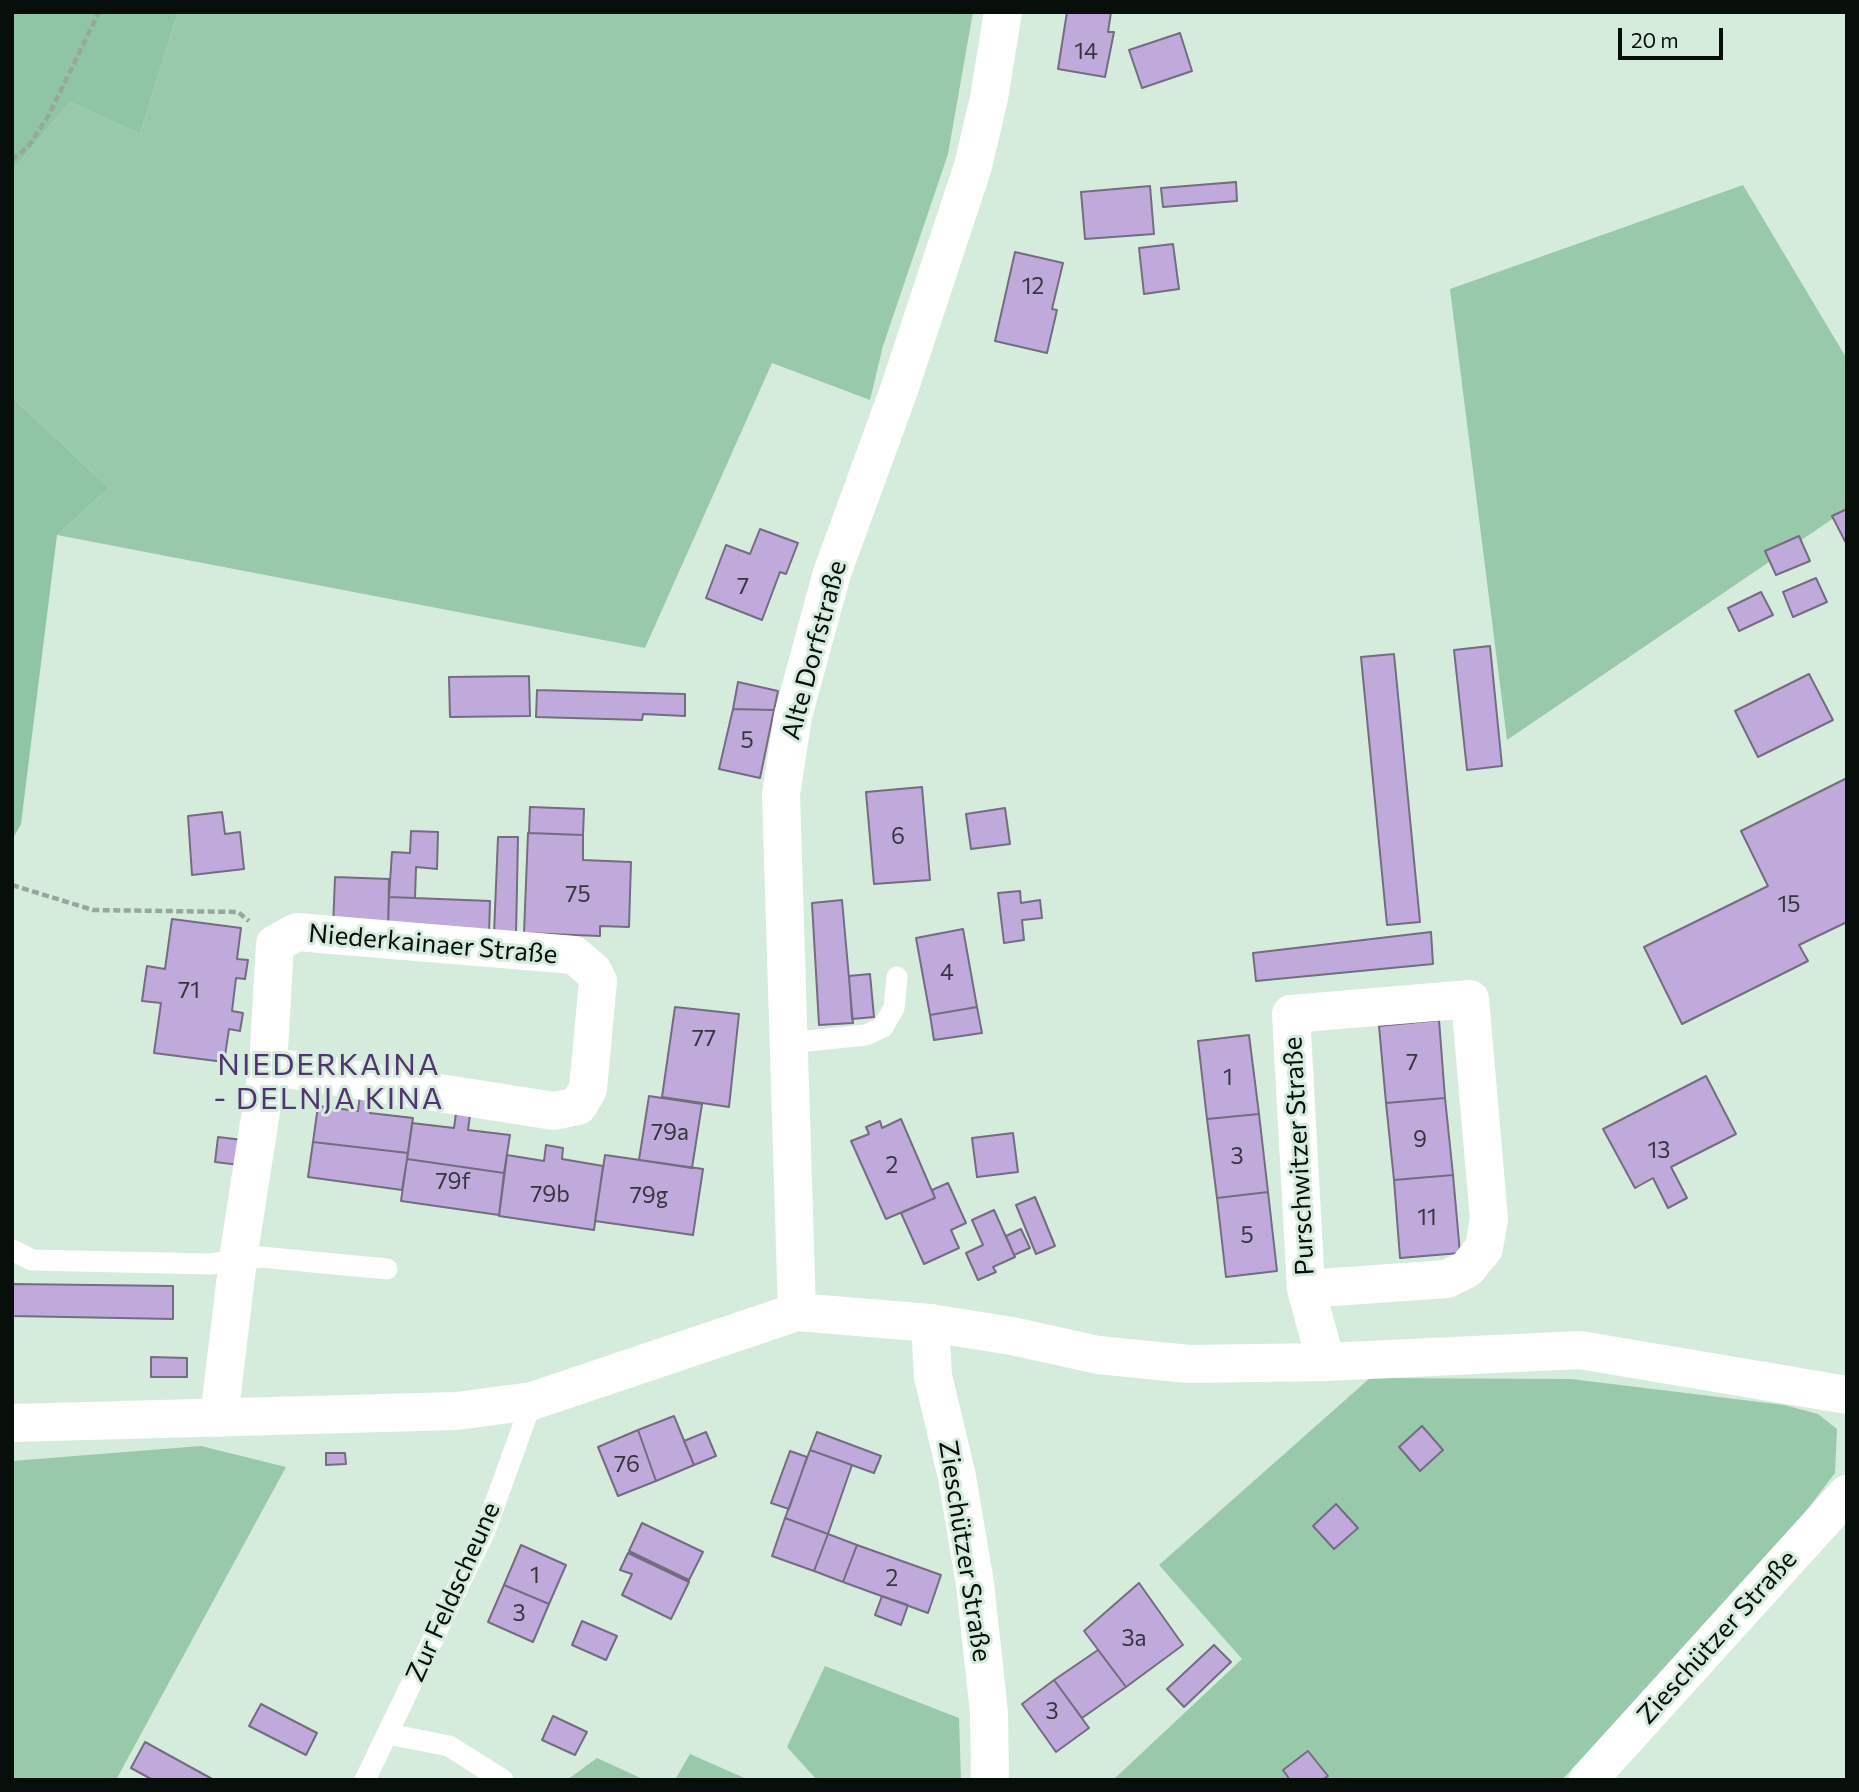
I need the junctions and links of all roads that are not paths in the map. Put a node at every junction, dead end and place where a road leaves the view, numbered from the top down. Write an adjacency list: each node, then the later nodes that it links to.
1 (1003, 12): 3 (street, Alte Dorfstraße)
2 (897, 977): 3 (lane)
3 (788, 1043): 9 (street, Alte Dorfstraße)
4 (268, 1066): 4 (street, Niederkainaer Straße); 6 (street, Niederkainaer Straße)
5 (12, 1250): 6 (lane)
6 (238, 1259): 7 (lane); 14 (street, Niederkainaer Straße)
7 (387, 1269)
8 (1306, 1289): 8 (street, Purschwitzer Straße); 11 (street, Purschwitzer Straße)
9 (797, 1312): 10 (street); 13 (street)
10 (930, 1323): 11 (street); 20 (street, Zieschützer Straße)
11 (1325, 1362): 12 (street)
12 (1847, 1395)
13 (532, 1401): 14 (street); 17 (lane, Zur Feldscheune)
14 (219, 1418): 15 (street)
15 (12, 1423)
16 (1847, 1494): 21 (street, Zieschützer Straße)
17 (388, 1734): 18 (lane, Zur Feldscheune); 19 (lane)
18 (365, 1780)
19 (503, 1780)
20 (990, 1780)
21 (1588, 1780)

